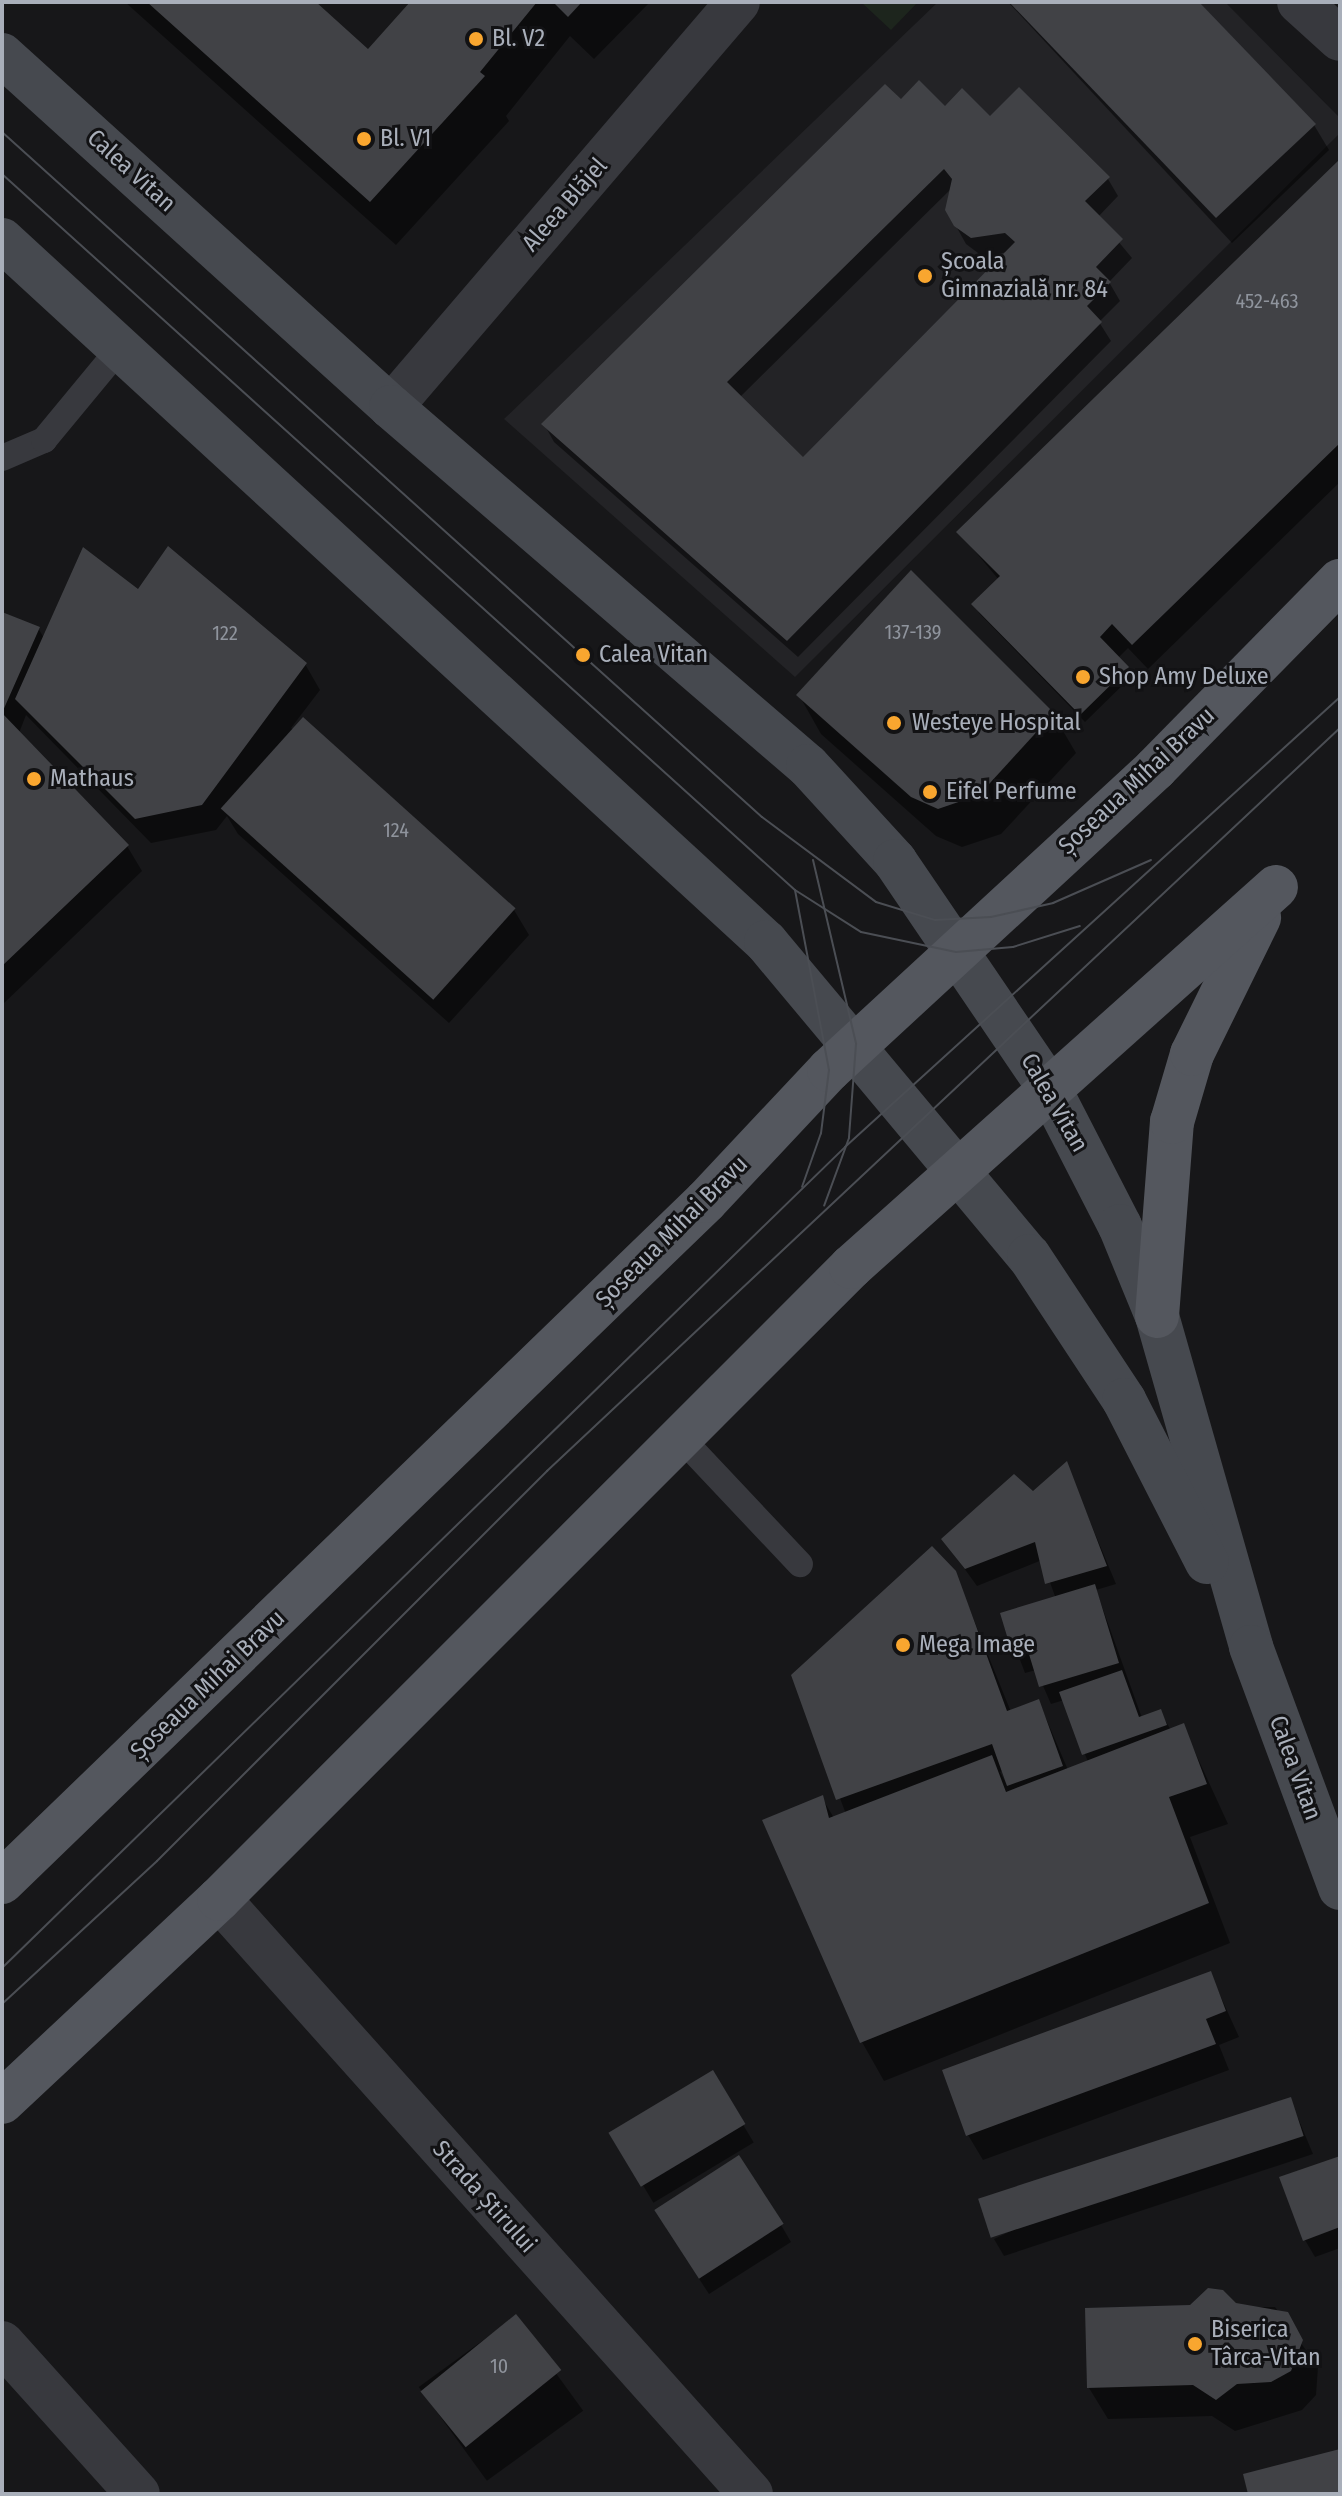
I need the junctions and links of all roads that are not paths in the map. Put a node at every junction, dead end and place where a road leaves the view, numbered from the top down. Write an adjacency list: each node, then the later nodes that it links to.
1 (738, 2): 7 (street, Aleea Blăjel)
2 (1299, 2): 3 (street)
3 (1340, 39)
4 (2, 55): 7 (main road, Calea Vitan)
5 (2, 240): 6 (main road, Calea Vitan)
6 (120, 348): 8 (lane); 11 (main road, Calea Vitan)
7 (391, 407): 10 (main road, Calea Vitan)
8 (2, 458)
9 (1340, 581): 10 (main road, Șoseaua Mihai Bravu)
10 (956, 952): 11 (main road, Șoseaua Mihai Bravu); 12 (main road, Calea Vitan)
11 (856, 1044): 13 (main road, Calea Vitan); 18 (main road, Șoseaua Mihai Bravu)
12 (1049, 1088): 13 (main road); 14 (main road, Calea Vitan); 14 (main road)
13 (960, 1168): 15 (main road); 17 (main road, Calea Vitan)
14 (1157, 1316): 17 (main road, Calea Vitan)
15 (682, 1439): 16 (lane); 20 (main road)
16 (800, 1564)
17 (1251, 1647): 19 (main road, Calea Vitan)
18 (2, 1882)
19 (1340, 1888)
20 (219, 1899): 21 (main road); 24 (street, Strada Știrului)
21 (2, 2102)
22 (2, 2343): 23 (street)
23 (138, 2494)
24 (751, 2494)

